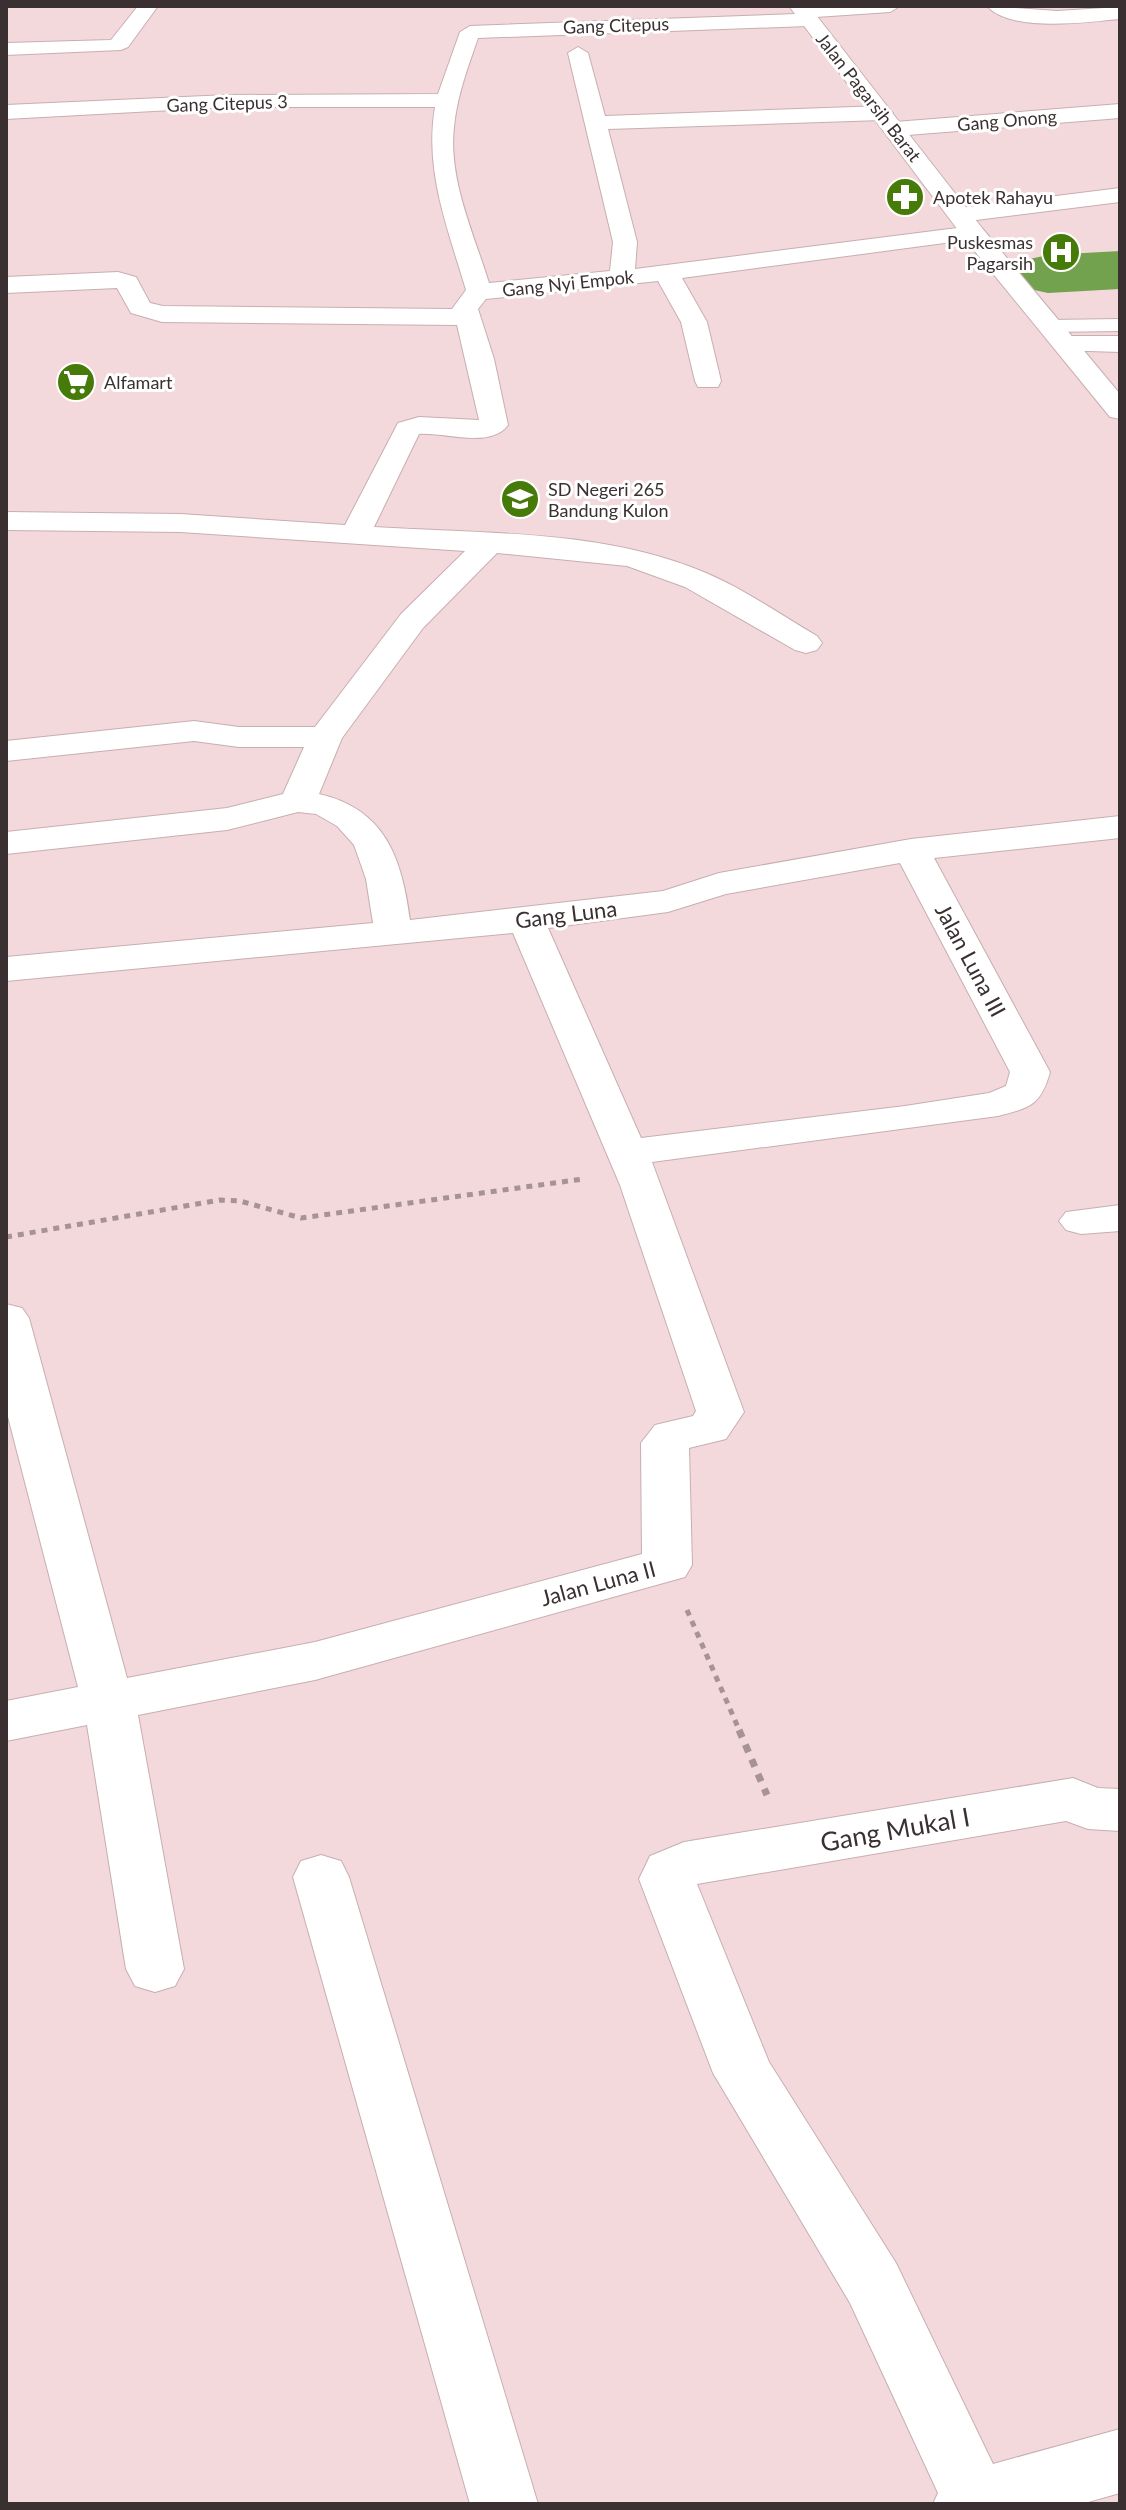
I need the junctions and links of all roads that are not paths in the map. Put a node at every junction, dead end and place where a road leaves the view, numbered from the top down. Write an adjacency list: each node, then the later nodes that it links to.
1 (148, 6): 7 (street)
2 (890, 6): 4 (street, Gang Citepus)
3 (997, 6): 5 (street)
4 (803, 13): 6 (street, Gang Citepus); 12 (street, Jalan Pagarsih Barat)
5 (1120, 13)
6 (494, 17): 9 (street)
7 (6, 49)
8 (578, 53): 13 (street)
9 (447, 100): 11 (street, Gang Citepus 3); 19 (street)
10 (1120, 111): 12 (street, Gang Onong)
11 (6, 112)
12 (889, 121): 13 (street, Gang Onong); 15 (street, Jalan Pagarsih Barat)
13 (597, 123): 17 (street)
14 (1120, 195): 15 (street, Gang Nyi Empok)
15 (966, 224): 16 (street, Gang Nyi Empok); 22 (street, Jalan Pagarsih Barat)
16 (666, 273): 17 (street, Gang Nyi Empok); 24 (street)
17 (622, 278): 19 (street, Gang Nyi Empok)
18 (6, 285): 20 (street)
19 (479, 292): 20 (street, Gang Nyi Empok)
20 (467, 317): 27 (street)
21 (1120, 325): 22 (lane)
22 (1057, 335): 23 (street); 25 (street, Jalan Pagarsih Barat)
23 (1120, 344)
24 (708, 381)
25 (1120, 411)
26 (6, 521): 27 (street)
27 (355, 535): 28 (street)
28 (488, 545): 29 (street); 30 (street)
29 (806, 643)
30 (325, 737): 31 (street); 32 (street)
31 (6, 751)
32 (298, 801): 34 (street); 37 (street)
33 (1120, 827): 35 (street, Gang Luna)
34 (6, 843)
35 (911, 850): 36 (street, Gang Luna); 39 (street, Jalan Luna III)
36 (526, 920): 37 (street, Gang Luna); 39 (street, Jalan Luna II)
37 (393, 932): 38 (street, Gang Luna)
38 (6, 969)
39 (631, 1162): 41 (street, Jalan Luna II)
40 (6, 1318): 41 (street)
41 (109, 1701): 42 (street, Jalan Luna II); 45 (street)
42 (6, 1721)
43 (1120, 1810): 47 (street, Gang Mukal I)
44 (321, 1877): 48 (street)
45 (155, 1969)
46 (1120, 2461): 47 (street)
47 (972, 2503)
48 (504, 2504)

